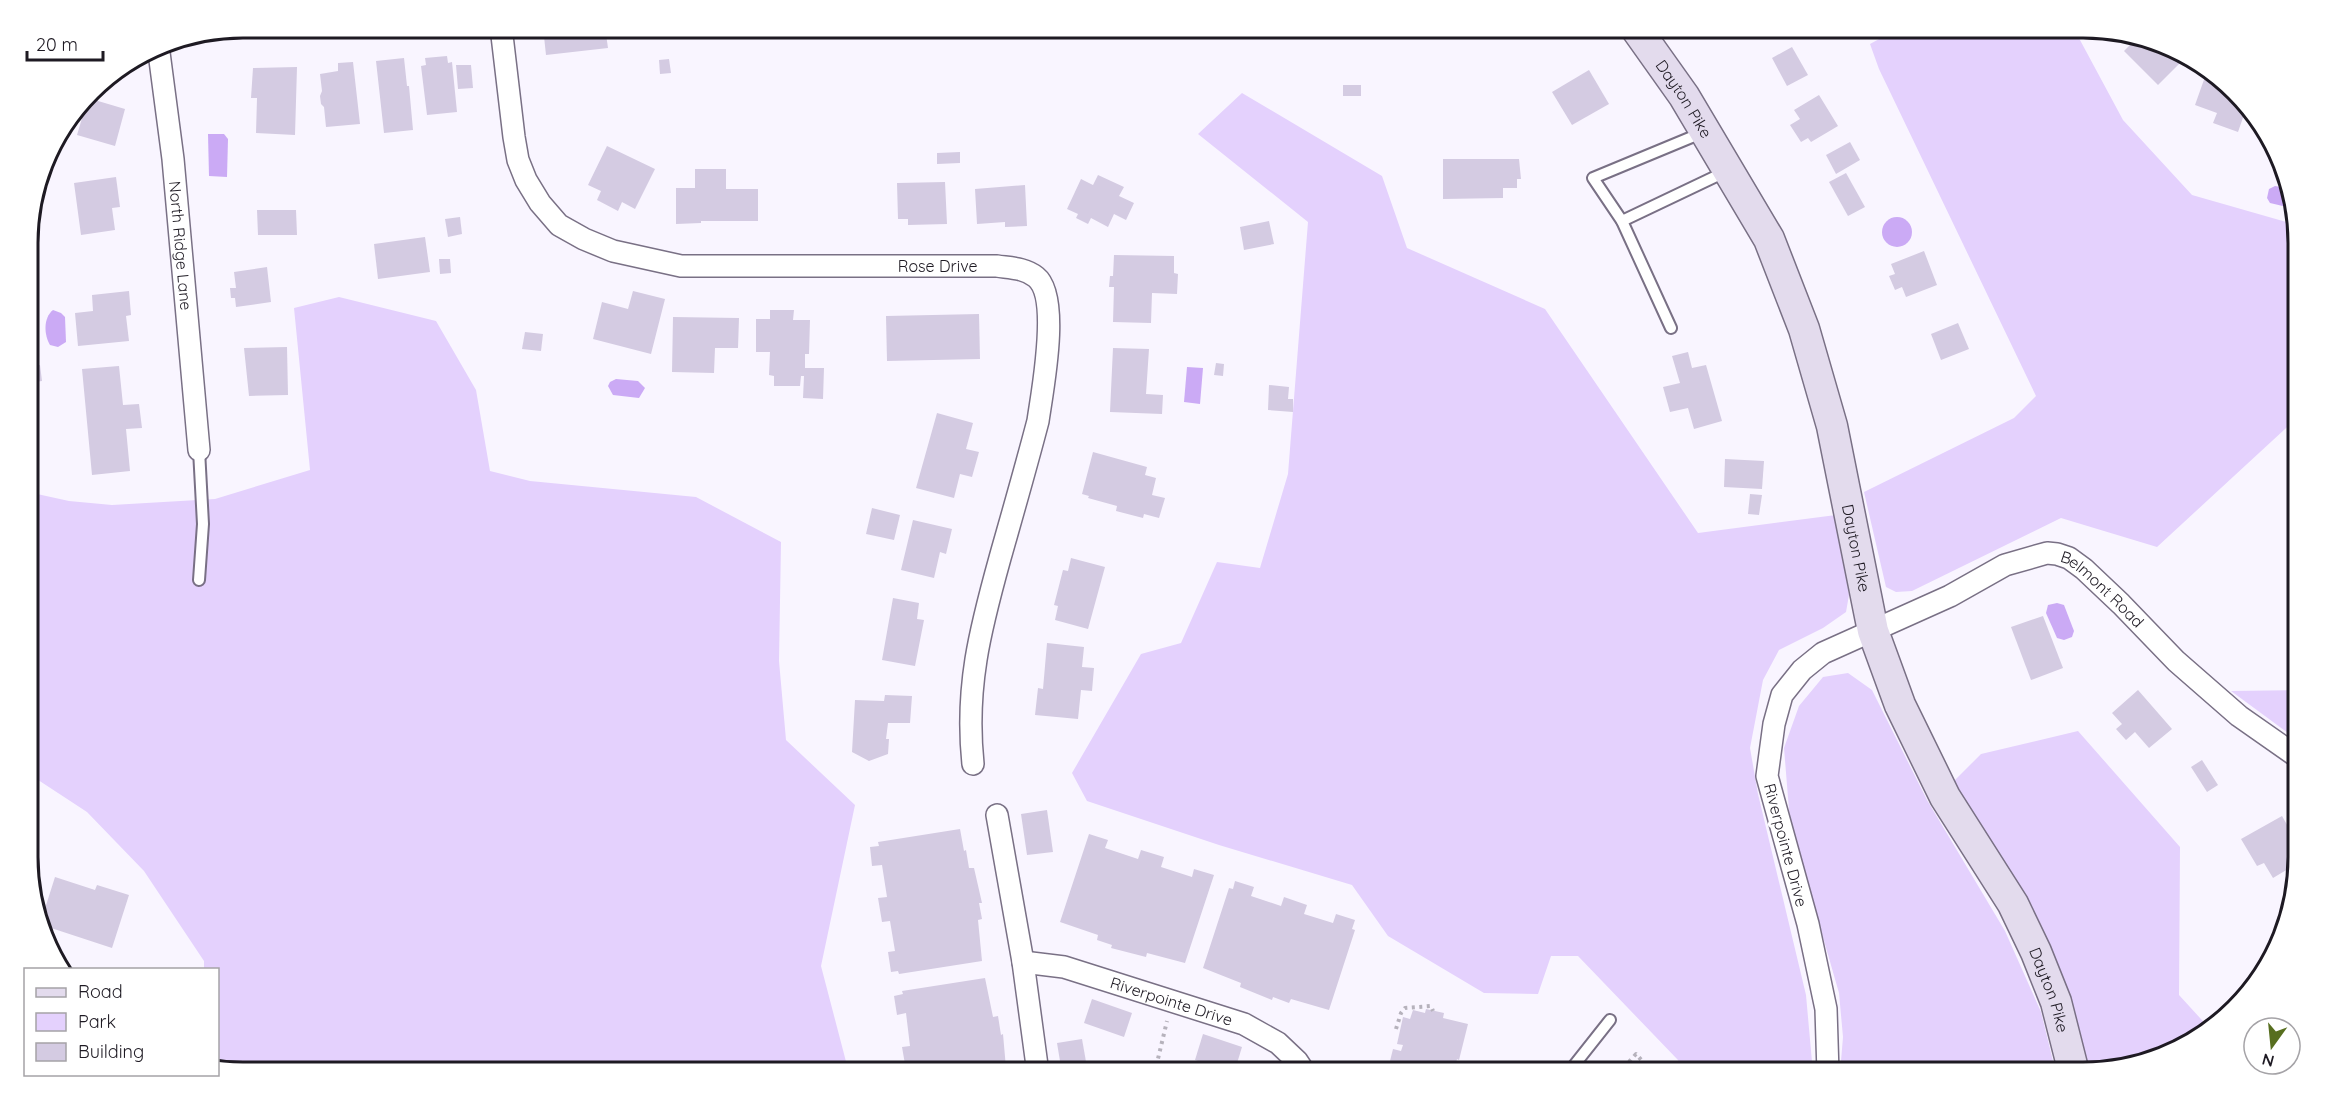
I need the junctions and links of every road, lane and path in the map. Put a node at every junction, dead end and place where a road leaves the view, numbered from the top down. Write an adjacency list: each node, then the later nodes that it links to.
1 (502, 38): 12 (street, Rose Drive)
2 (1643, 38): 4 (street, Dayton Pike)
3 (159, 56): 8 (street, North Ridge Lane)
4 (1705, 131): 5 (street, Dayton Pike); 6 (lane)
5 (1728, 171): 6 (lane); 10 (street, Dayton Pike)
6 (1622, 221): 7 (lane)
7 (1671, 328)
8 (199, 450): 9 (lane)
9 (199, 580)
10 (1874, 631): 11 (street, Belmont Road); 23 (street, Riverpointe Drive); 24 (street, Dayton Pike)
11 (2288, 750)
12 (973, 764)
13 (997, 814): 14 (street)
14 (1023, 962): 15 (street, Riverpointe Drive); 25 (street)
15 (1172, 1001): 19 (street, Riverpointe Drive); 26 (path)
16 (1433, 1011): 18 (path)
17 (1610, 1020): 20 (lane)
18 (1396, 1029)
19 (1298, 1062)
20 (1576, 1062)
21 (1629, 1062): 22 (path)
22 (1643, 1062)
23 (1828, 1062)
24 (2071, 1062)
25 (1037, 1063)
26 (1157, 1063)

